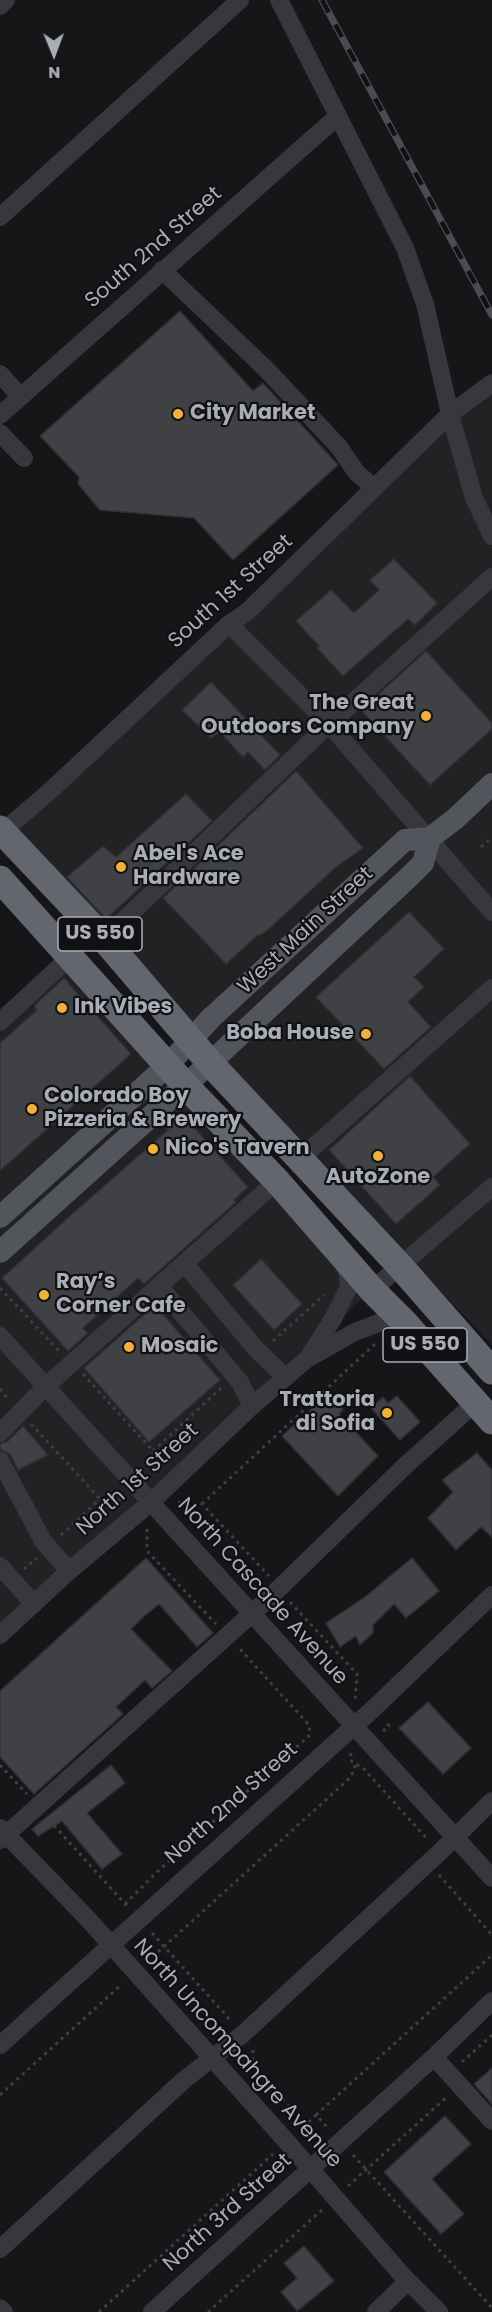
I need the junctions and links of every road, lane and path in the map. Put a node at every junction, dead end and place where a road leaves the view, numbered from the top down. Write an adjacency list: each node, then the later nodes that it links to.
1 (6, 0): 4 (street)
2 (240, 0): 6 (street)
3 (279, 0): 5 (street)
4 (0, 6)
5 (338, 116): 7 (street, South 2nd Street); 12 (street)
6 (0, 217)
7 (162, 270): 10 (street, South 2nd Street); 15 (street)
8 (0, 374): 10 (street)
9 (492, 383): 12 (street, South 1st Street)
10 (20, 396): 11 (street, South 2nd Street)
11 (0, 414)
12 (450, 414): 15 (street, South 1st Street); 16 (street)
13 (0, 433): 14 (street)
14 (24, 458)
15 (374, 488): 18 (street, South 1st Street)
16 (492, 536)
17 (492, 577): 19 (street)
18 (229, 624): 19 (street); 21 (street, South 1st Street)
19 (329, 724): 23 (street); 27 (street)
20 (492, 784): 23 (main road, West Main Street)
21 (1, 832): 27 (highway, US 550)
22 (492, 837): 24 (path)
23 (430, 838): 26 (street); 31 (main road, West Main Street); 32 (main road, West Main Street)
24 (481, 847)
25 (0, 879): 28 (highway, US 550)
26 (492, 912)
27 (104, 939): 31 (highway, US 550)
28 (70, 957): 30 (street); 33 (highway, US 550)
29 (492, 988): 34 (street)
30 (0, 1022)
31 (191, 1041): 32 (highway, US 550); 33 (main road, West Main Street)
32 (210, 1062): 33 (main road, West Main Street); 34 (highway, US 550)
33 (176, 1075): 35 (highway, US 550); 37 (main road); 39 (main road)
34 (302, 1161): 41 (highway, US 550)
35 (277, 1181): 38 (highway, US 550); 40 (street)
36 (492, 1187): 41 (street)
37 (0, 1217)
38 (338, 1251): 43 (highway, US 550); 47 (street, North 1st Street)
39 (0, 1252)
40 (184, 1263): 42 (street); 49 (street)
41 (400, 1266): 43 (street); 48 (highway, US 550)
42 (159, 1286): 50 (street); 52 (street)
43 (372, 1290): 44 (highway, US 550)
44 (404, 1322): 47 (street, North 1st Street); 54 (highway, US 550)
45 (0, 1336): 50 (street, North Cascade Avenue)
46 (381, 1338): 59 (path)
47 (307, 1359): 49 (street, North 1st Street)
48 (492, 1371)
49 (285, 1377): 52 (street, North 1st Street)
50 (45, 1387): 53 (street); 58 (street, North Cascade Avenue)
51 (0, 1389): 53 (path)
52 (252, 1406): 58 (street, North 1st Street)
53 (21, 1412): 55 (street); 57 (path)
54 (483, 1412): 65 (street)
55 (0, 1433)
56 (0, 1460): 62 (street)
57 (123, 1500)
58 (150, 1503): 62 (street, North 1st Street); 65 (street, North Cascade Avenue)
59 (202, 1504)
60 (147, 1528): 66 (path)
61 (0, 1566): 64 (street)
62 (69, 1571): 64 (street, North 1st Street)
63 (492, 1595): 69 (street, North 2nd Street)
64 (34, 1604): 67 (street, North 1st Street)
65 (252, 1613): 69 (street, North Cascade Avenue); 72 (street)
66 (218, 1625)
67 (0, 1635)
68 (232, 1641): 76 (path)
69 (353, 1726): 73 (street, North Cascade Avenue); 78 (street, North 2nd Street)
70 (356, 1764): 80 (path)
71 (492, 1801): 73 (street)
72 (2, 1834): 78 (street, North Uncompahgre Avenue)
73 (455, 1836): 74 (street); 75 (street, North Cascade Avenue)
74 (427, 1862): 77 (path); 84 (street)
75 (492, 1878)
76 (125, 1904)
77 (492, 1935)
78 (110, 1945): 80 (street, North Uncompahgre Avenue); 83 (street, North 2nd Street)
79 (492, 1955): 88 (path)
80 (135, 1972): 84 (street, North Uncompahgre Avenue); 87 (path)
81 (492, 2001): 85 (street, North 3rd Street)
82 (492, 2035): 86 (path)
83 (0, 2044)
84 (212, 2056): 91 (street, North Uncompahgre Avenue); 93 (street)
85 (434, 2057): 86 (street); 92 (street, North 3rd Street)
86 (450, 2073): 89 (street)
87 (0, 2095)
88 (316, 2115)
89 (492, 2121)
90 (306, 2124): 91 (path)
91 (287, 2142): 92 (street, North Uncompahgre Avenue); 97 (path)
92 (309, 2169): 94 (street, North Uncompahgre Avenue); 98 (street, North 3rd Street)
93 (0, 2249)
94 (408, 2281): 99 (street); 100 (street, North Uncompahgre Avenue)
95 (0, 2308): 96 (street)
96 (4, 2312)
97 (99, 2312)
98 (152, 2312)
99 (376, 2312)
100 (439, 2312)

